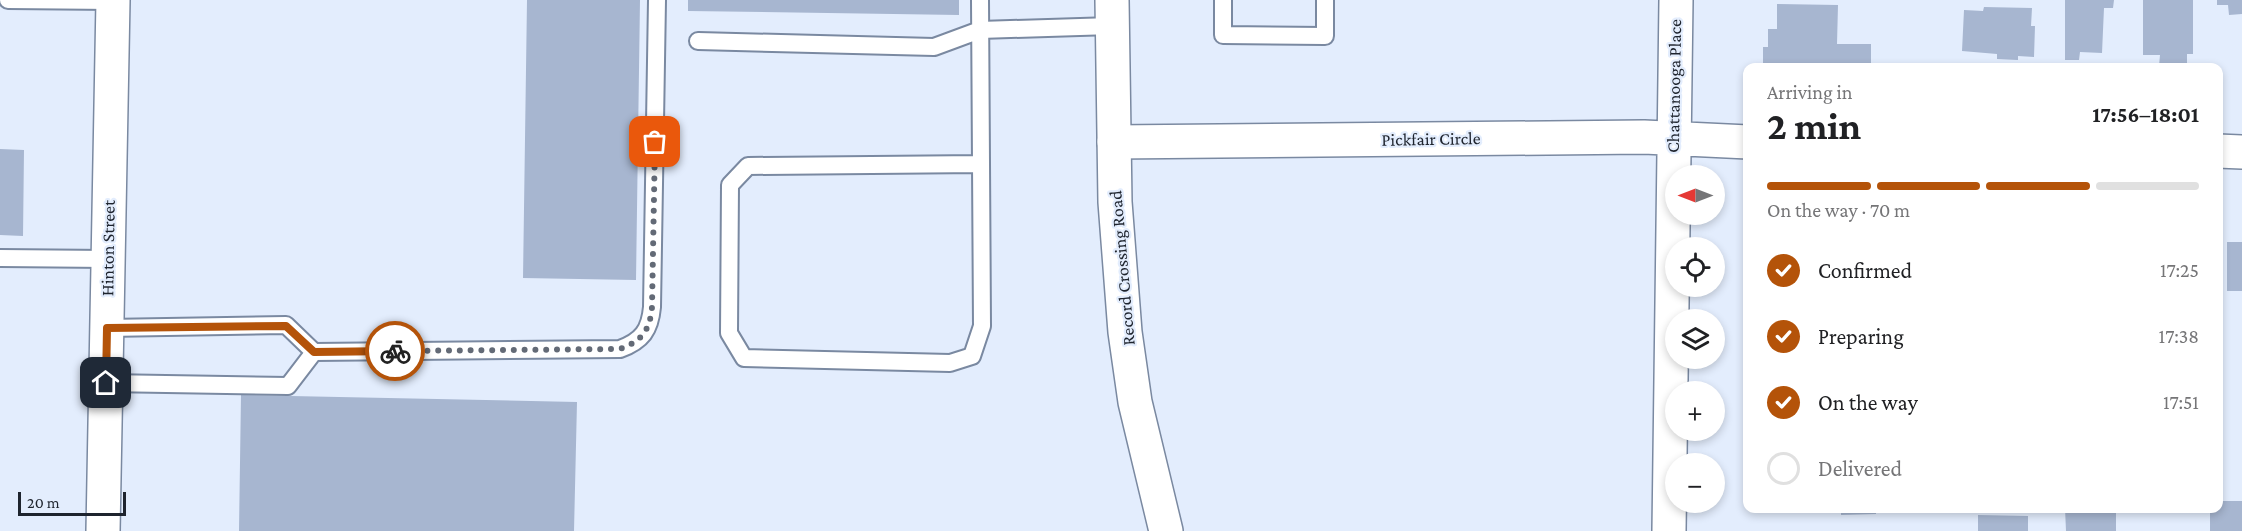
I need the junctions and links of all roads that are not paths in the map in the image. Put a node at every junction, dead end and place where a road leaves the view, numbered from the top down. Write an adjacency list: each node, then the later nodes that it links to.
1 (8, 0): 2 (lane)
2 (113, 0): 18 (street, Hinton Street)
3 (657, 0): 20 (lane)
4 (980, 0): 9 (lane)
5 (1223, 0): 6 (lane)
6 (1325, 0)
7 (1676, 0): 11 (street, Chattanooga Place)
8 (1112, 13): 9 (lane); 12 (street, Record Crossing Road)
9 (980, 30): 10 (lane); 16 (lane)
10 (698, 41)
11 (1674, 139): 12 (street, Pickfair Circle); 13 (street, Pickfair Circle); 24 (street, Chattanooga Place)
12 (1114, 142): 23 (street, Record Crossing Road)
13 (1743, 142)
14 (2223, 151): 15 (street)
15 (2242, 152)
16 (981, 164): 16 (lane)
17 (0, 258): 18 (lane)
18 (108, 259): 19 (street, Hinton Street)
19 (107, 328): 20 (lane); 21 (street, Hinton Street)
20 (314, 352): 21 (lane)
21 (106, 383): 22 (street, Hinton Street)
22 (103, 531)
23 (1166, 531)
24 (1669, 531)

